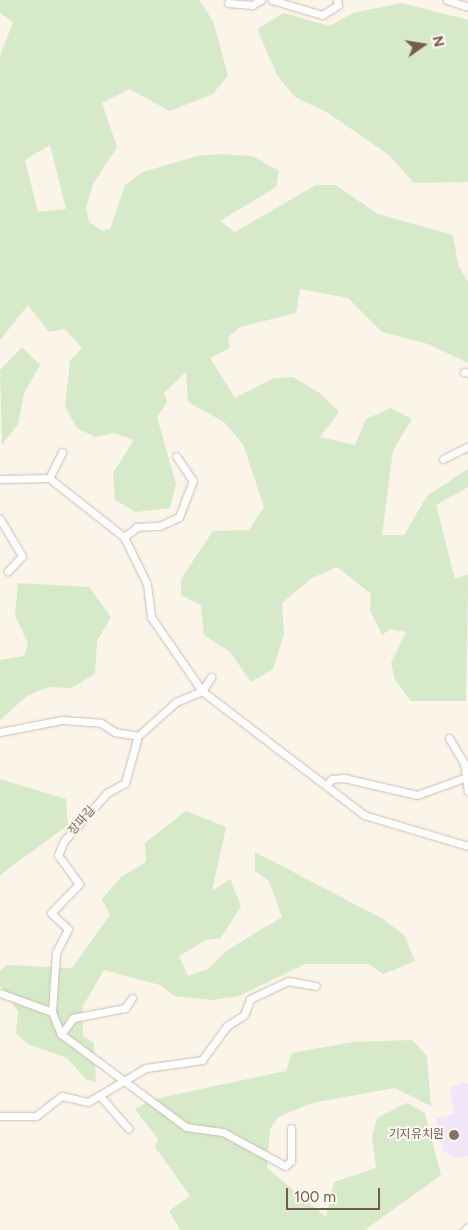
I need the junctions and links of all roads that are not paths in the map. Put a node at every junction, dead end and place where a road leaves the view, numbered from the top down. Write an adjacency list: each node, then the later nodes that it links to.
1 (262, 0): 5 (street)
2 (272, 0): 3 (street)
3 (337, 0)
4 (447, 0): 6 (street)
5 (228, 3)
6 (468, 7)
7 (468, 446): 10 (street)
8 (62, 452): 11 (street)
9 (176, 456): 14 (street)
10 (443, 459)
11 (49, 478): 12 (street); 14 (street)
12 (0, 479)
13 (0, 519): 15 (street)
14 (124, 537): 17 (street)
15 (8, 571)
16 (211, 677): 17 (street)
17 (202, 691): 19 (street); 23 (street)
18 (0, 732): 19 (street)
19 (138, 736): 29 (street, 장파길)
20 (449, 738): 21 (street)
21 (466, 767): 22 (street)
22 (464, 778): 23 (street); 24 (street)
23 (326, 786): 25 (street)
24 (468, 792)
25 (468, 846)
26 (316, 986): 31 (street)
27 (1, 995): 29 (street)
28 (132, 998): 30 (street)
29 (52, 1012): 30 (street, 장파길)
30 (61, 1034): 31 (street, 장파길)
31 (120, 1080): 32 (street); 35 (street, 장파길)
32 (100, 1096): 33 (street); 34 (street)
33 (0, 1116)
34 (128, 1128)
35 (291, 1128)
36 (468, 1227): 37 (street)
37 (465, 1230)

